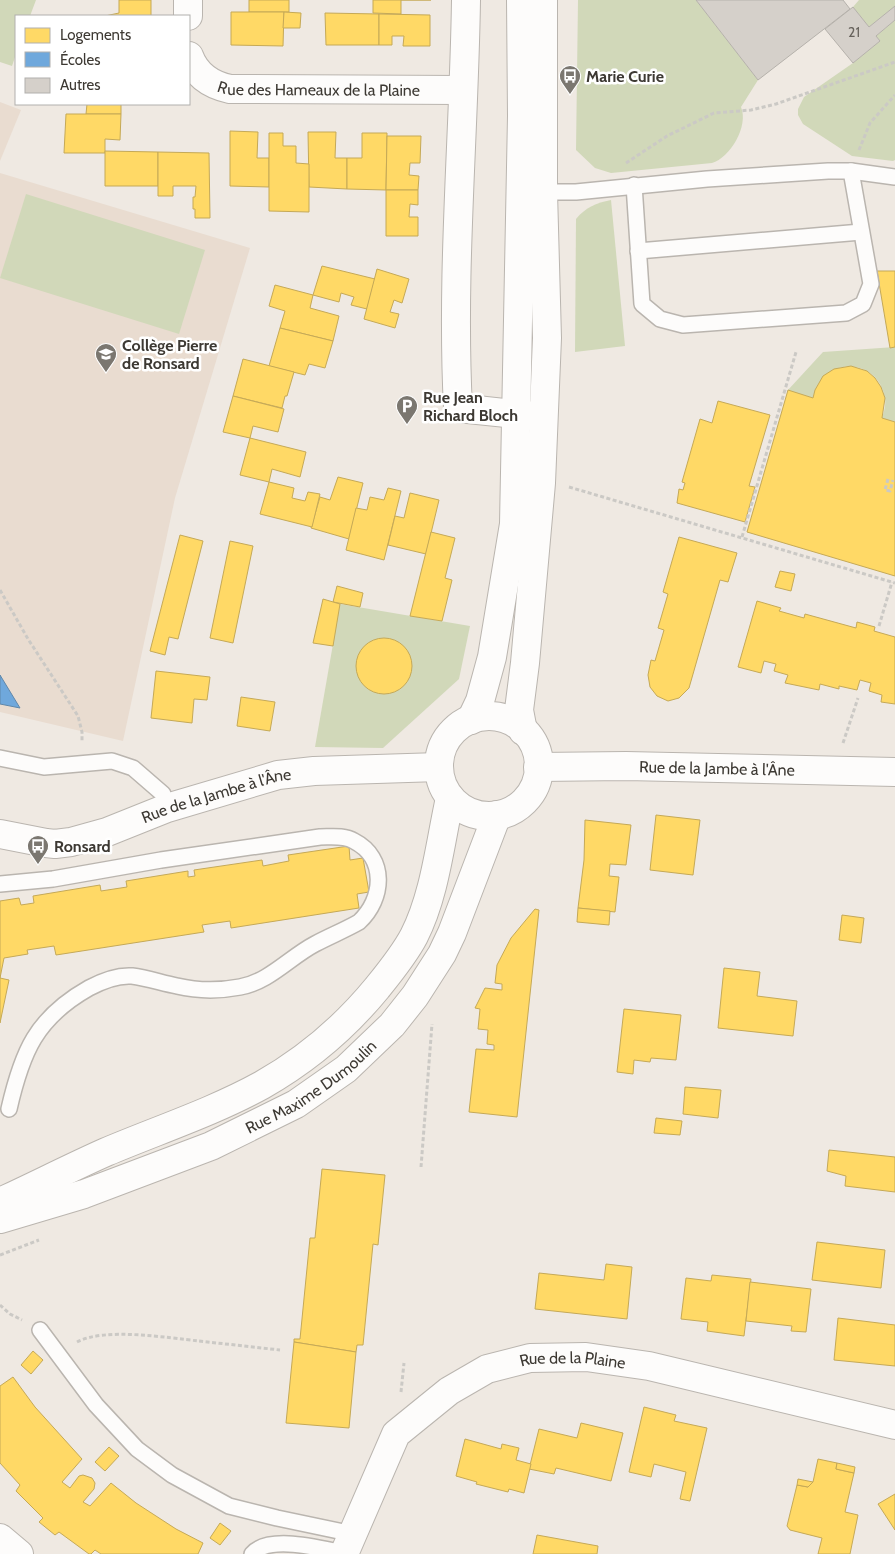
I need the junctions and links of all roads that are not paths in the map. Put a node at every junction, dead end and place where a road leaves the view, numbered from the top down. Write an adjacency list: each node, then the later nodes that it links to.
1 (188, 0): 5 (street)
2 (466, 0): 7 (street)
3 (521, 0): 11 (street)
4 (542, 0): 11 (street)
5 (188, 15)
6 (190, 59): 7 (street, Rue des Hameaux de la Plaine)
7 (462, 90): 14 (street)
8 (851, 171): 9 (lane); 10 (lane); 12 (lane)
9 (895, 177)
10 (634, 186): 11 (lane); 13 (lane)
11 (531, 192): 14 (street); 15 (street)
12 (861, 232): 13 (lane); 13 (lane)
13 (638, 251)
14 (516, 414): 15 (street); 16 (street)
15 (543, 418): 17 (street)
16 (471, 720): 17 (street); 19 (street)
17 (523, 730): 20 (street)
18 (0, 758): 23 (lane)
19 (439, 767): 22 (street); 23 (street, Rue de la Jambe à l'Âne)
20 (538, 767): 21 (street, Rue de la Jambe à l'Âne); 24 (street)
21 (895, 772)
22 (450, 798): 24 (street); 28 (street, Rue Maxime Dumoulin)
23 (167, 808): 25 (street, Rue de la Jambe à l'Âne)
24 (497, 815): 29 (street, Rue Maxime Dumoulin)
25 (0, 834)
26 (0, 884): 27 (lane)
27 (9, 1109)
28 (0, 1202)
29 (0, 1219)
30 (40, 1330): 33 (lane)
31 (895, 1425): 33 (street, Rue de la Plaine)
32 (0, 1538): 34 (street)
33 (347, 1547): 35 (lane)
34 (19, 1554)
35 (252, 1554)

